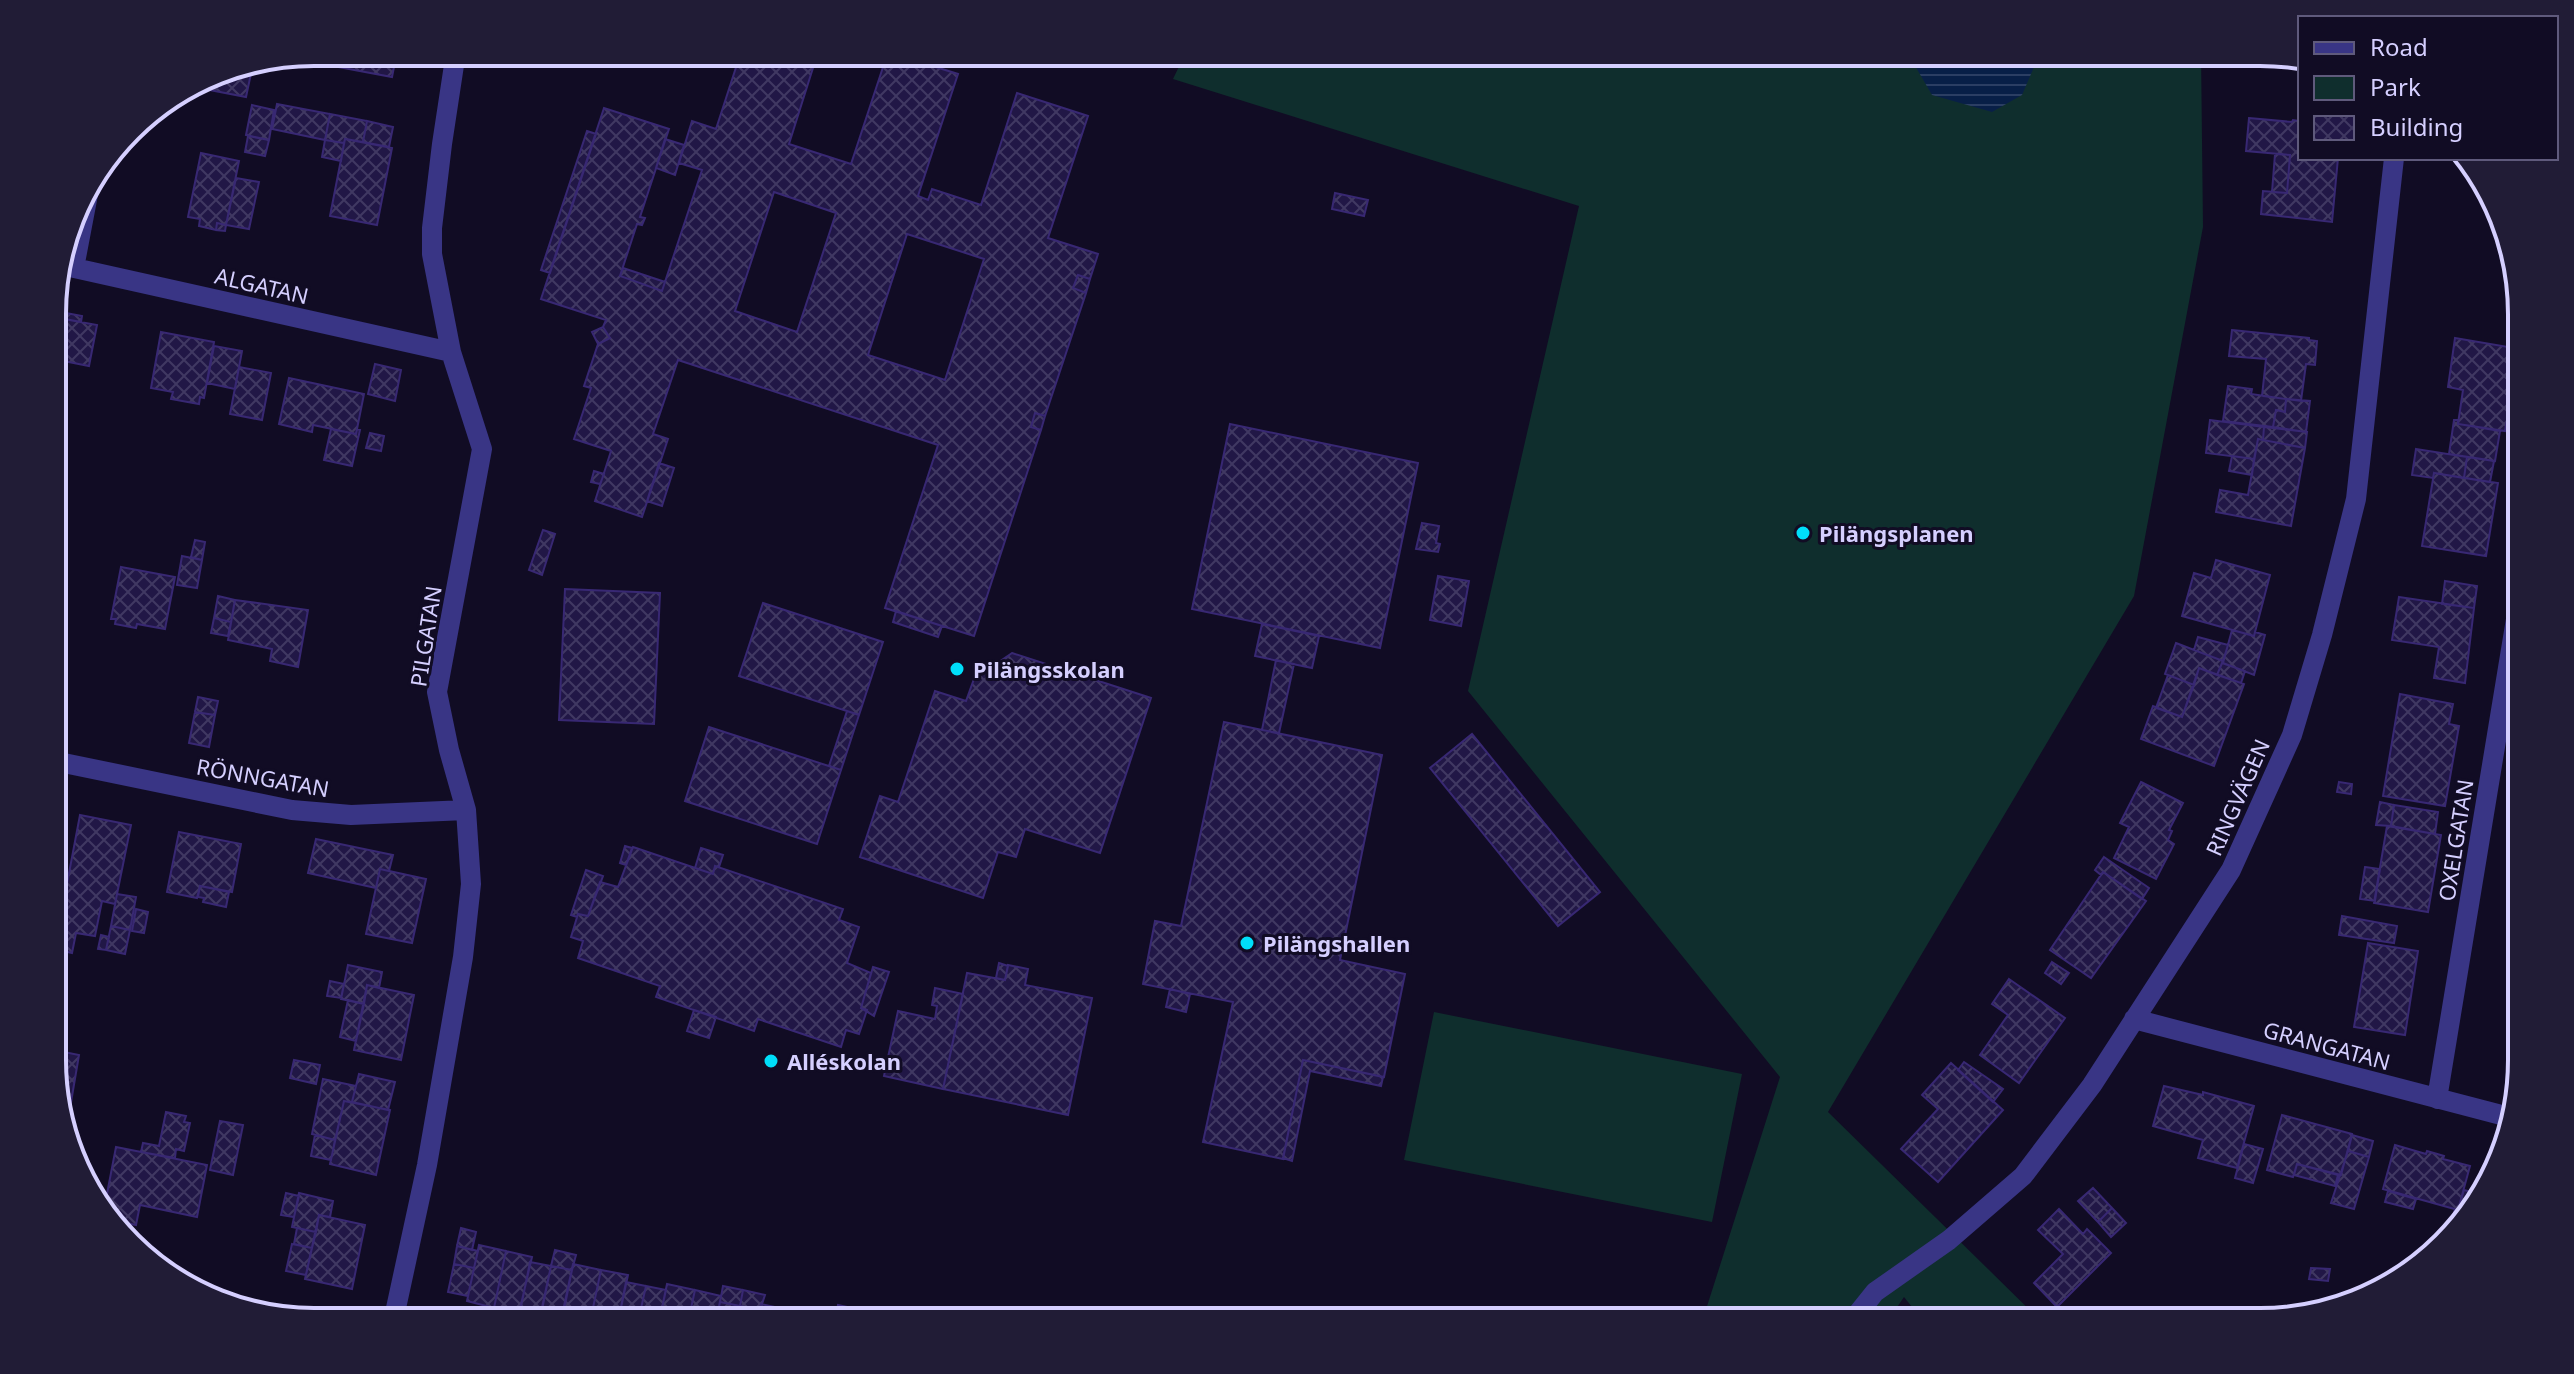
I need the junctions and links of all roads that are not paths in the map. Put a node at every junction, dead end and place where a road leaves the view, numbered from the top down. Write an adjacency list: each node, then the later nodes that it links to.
1 (454, 66): 4 (street, PILGATAN)
2 (2394, 160): 8 (street, RINGVÄGEN)
3 (71, 267): 4 (street, ALGATAN)
4 (451, 352): 7 (street, PILGATAN)
5 (2508, 668): 9 (street, OXELGATAN)
6 (66, 764): 7 (street, RÖNNGATAN)
7 (466, 810): 12 (street, PILGATAN)
8 (2134, 1019): 9 (street, GRANGATAN); 11 (street, RINGVÄGEN)
9 (2437, 1099): 10 (street, GRANGATAN)
10 (2501, 1115)
11 (1863, 1307)
12 (396, 1308)

